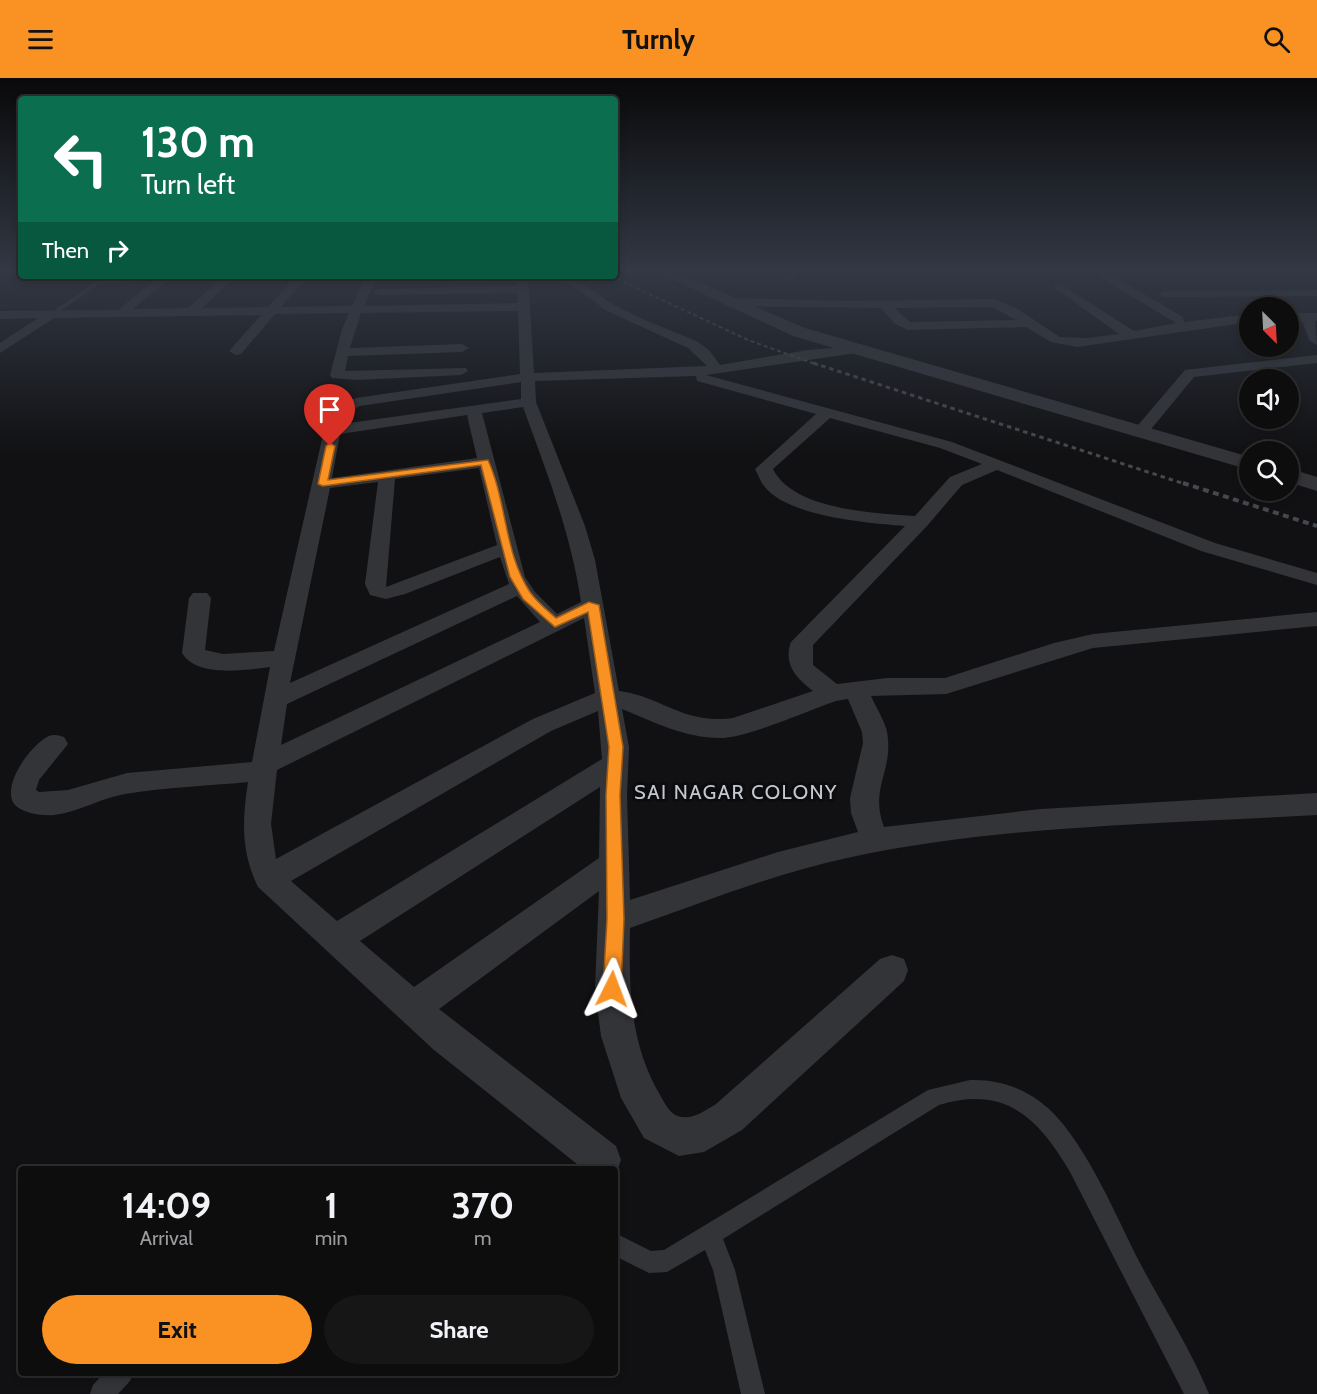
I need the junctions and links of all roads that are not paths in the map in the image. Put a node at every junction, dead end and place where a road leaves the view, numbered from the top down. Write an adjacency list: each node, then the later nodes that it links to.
1 (26, 331): 11 (street)
2 (253, 331): 13 (street)
3 (349, 331): 14 (street)
4 (525, 331): 19 (street)
5 (663, 331): 16 (street)
6 (798, 331): 12 (street)
7 (1041, 331): 10 (street)
8 (1124, 331): 10 (street)
9 (1152, 331): 10 (street)
10 (1133, 335)
11 (0, 349)
12 (856, 349): 16 (street); 23 (street)
13 (236, 351)
14 (342, 352): 18 (street); 18 (street)
15 (1317, 359): 23 (street)
16 (717, 370): 17 (street)
17 (684, 373): 19 (street); 21 (street)
18 (461, 379): 19 (street); 22 (street)
19 (527, 390): 20 (street); 36 (street)
20 (473, 410): 22 (street); 25 (street)
21 (828, 412): 26 (street); 31 (street)
22 (333, 430): 29 (street)
23 (1141, 431): 24 (street)
24 (1239, 461)
25 (485, 462): 27 (street); 32 (street)
26 (997, 464): 31 (street); 33 (street)
27 (387, 475): 29 (street); 32 (street)
28 (1299, 479): 30 (street)
29 (323, 484): 39 (street)
30 (1317, 484)
31 (920, 522): 40 (street)
32 (506, 548): 34 (street)
33 (1317, 579)
34 (520, 587): 38 (street); 42 (street)
35 (200, 598): 39 (street)
36 (593, 605): 38 (street); 41 (street)
37 (1317, 619): 40 (street)
38 (555, 623): 45 (street)
39 (283, 658): 42 (street)
40 (844, 691): 41 (street); 47 (street)
41 (608, 698): 44 (street); 49 (street)
42 (274, 700): 45 (street)
43 (56, 744): 45 (street)
44 (615, 764): 48 (street); 51 (street)
45 (264, 768): 49 (street)
46 (1317, 804): 47 (street)
47 (875, 840): 50 (street)
48 (615, 863): 50 (street); 53 (street)
49 (269, 878): 51 (street)
50 (615, 919): 52 (street)
51 (334, 939): 53 (street)
52 (892, 970)
53 (412, 1008): 54 (street)
54 (602, 1160)
55 (710, 1234): 56 (lane); 59 (lane); 60 (lane)
56 (618, 1246)
57 (118, 1376): 58 (lane)
58 (102, 1394)
59 (753, 1394)
60 (1197, 1394)

